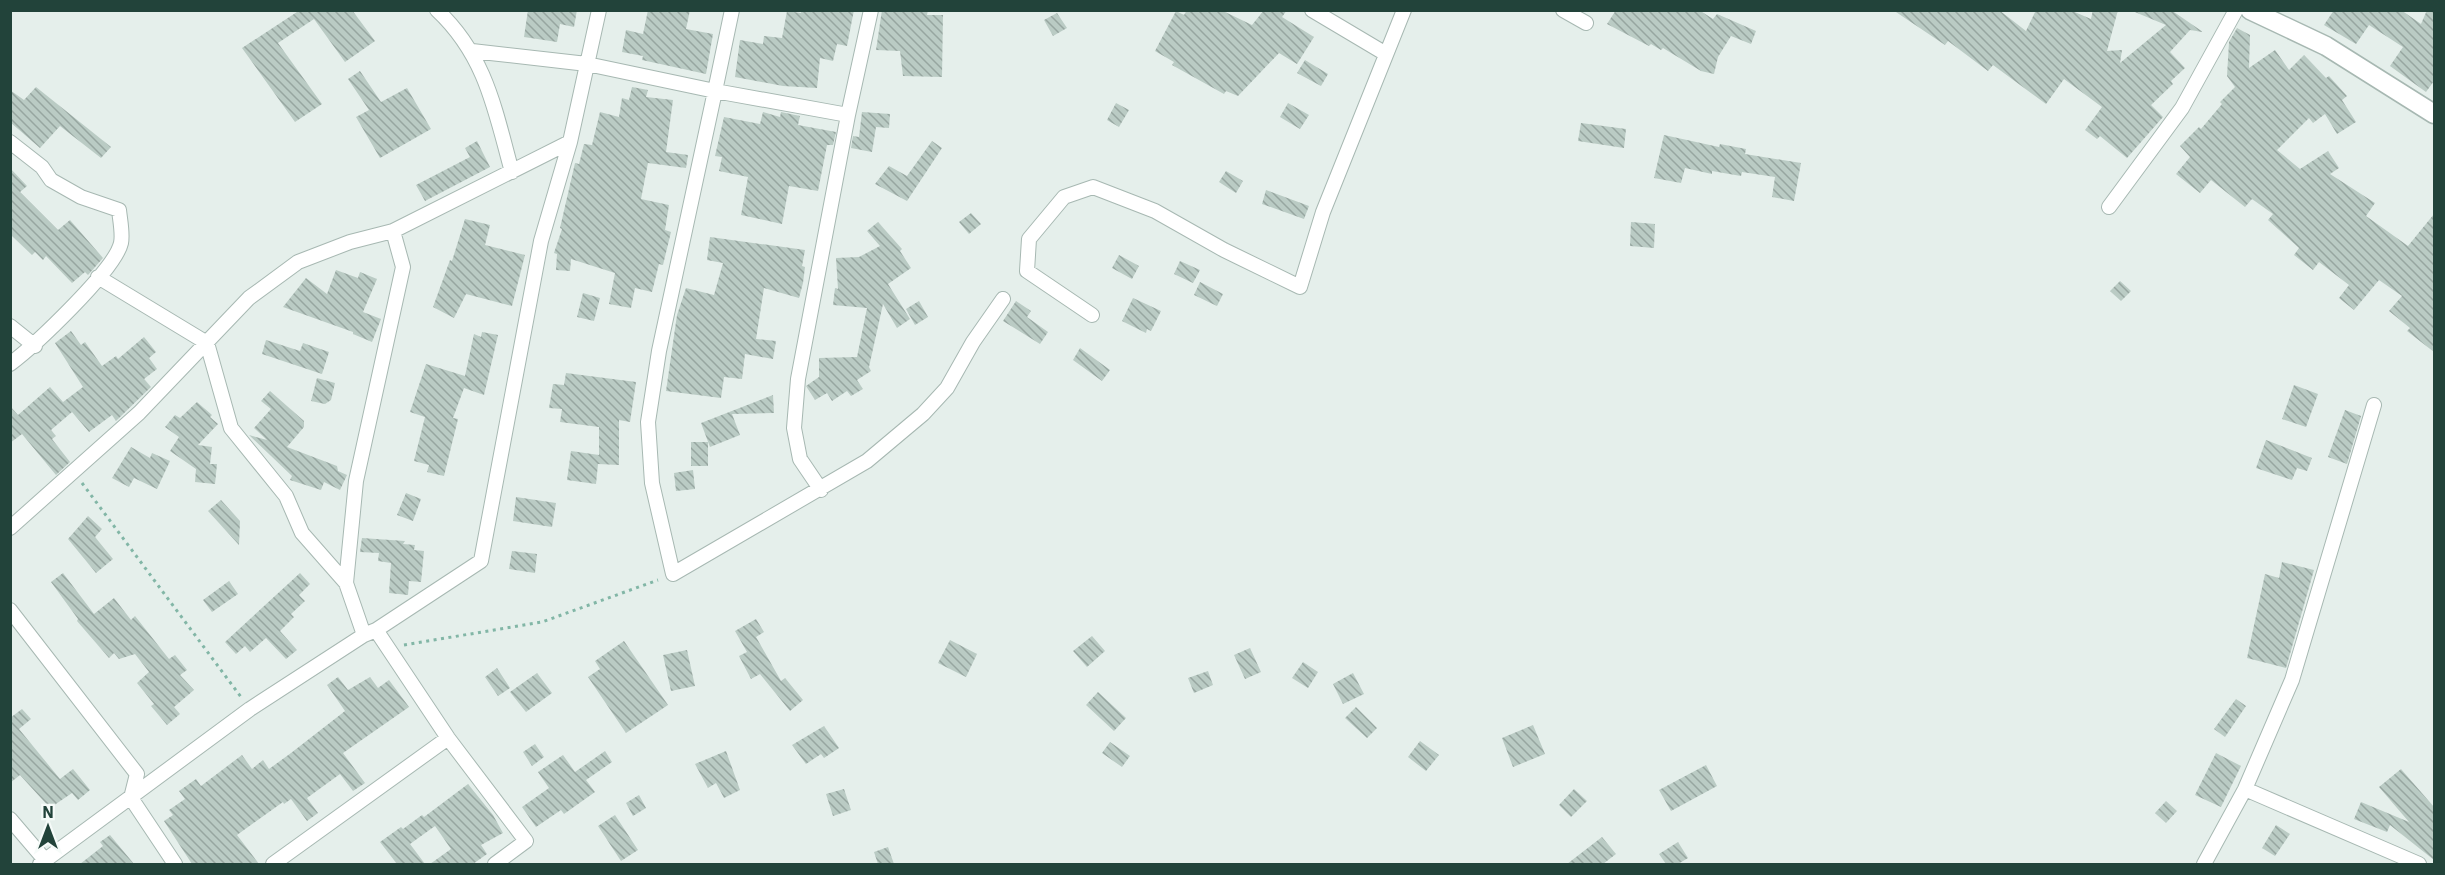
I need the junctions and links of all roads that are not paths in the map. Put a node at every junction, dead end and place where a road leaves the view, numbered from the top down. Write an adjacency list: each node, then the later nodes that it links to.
1 (599, 10): 13 (street)
2 (732, 10): 14 (street)
3 (871, 10): 16 (street)
4 (1312, 10): 12 (street)
5 (1404, 10): 12 (street)
6 (1563, 10): 10 (street)
7 (2236, 10): 20 (street)
8 (2250, 10): 15 (street)
9 (444, 14): 11 (street)
10 (1586, 23)
11 (472, 51): 13 (street); 19 (street)
12 (1386, 54): 24 (street)
13 (588, 64): 14 (street); 18 (street)
14 (715, 91): 16 (street); 30 (street)
15 (2434, 114)
16 (848, 115): 30 (street)
17 (10, 142): 22 (street)
18 (570, 142): 19 (street); 34 (street)
19 (513, 172): 21 (street)
20 (2109, 207)
21 (393, 231): 26 (street); 32 (street)
22 (98, 278): 26 (street); 27 (street)
23 (1003, 299): 30 (street)
24 (1092, 315)
25 (10, 326): 27 (street)
26 (207, 343): 31 (street); 32 (street)
27 (34, 346): 28 (street)
28 (10, 364)
29 (2374, 405): 36 (street)
30 (821, 490)
31 (10, 528)
32 (346, 583): 34 (street)
33 (10, 610): 37 (street)
34 (370, 633): 35 (street); 37 (street)
35 (448, 738): 41 (street); 42 (street)
36 (2245, 789): 43 (street); 44 (street)
37 (131, 798): 39 (street); 40 (street)
38 (10, 819): 39 (street)
39 (42, 862)
40 (175, 864)
41 (273, 864)
42 (495, 864)
43 (2204, 864)
44 (2419, 864)

